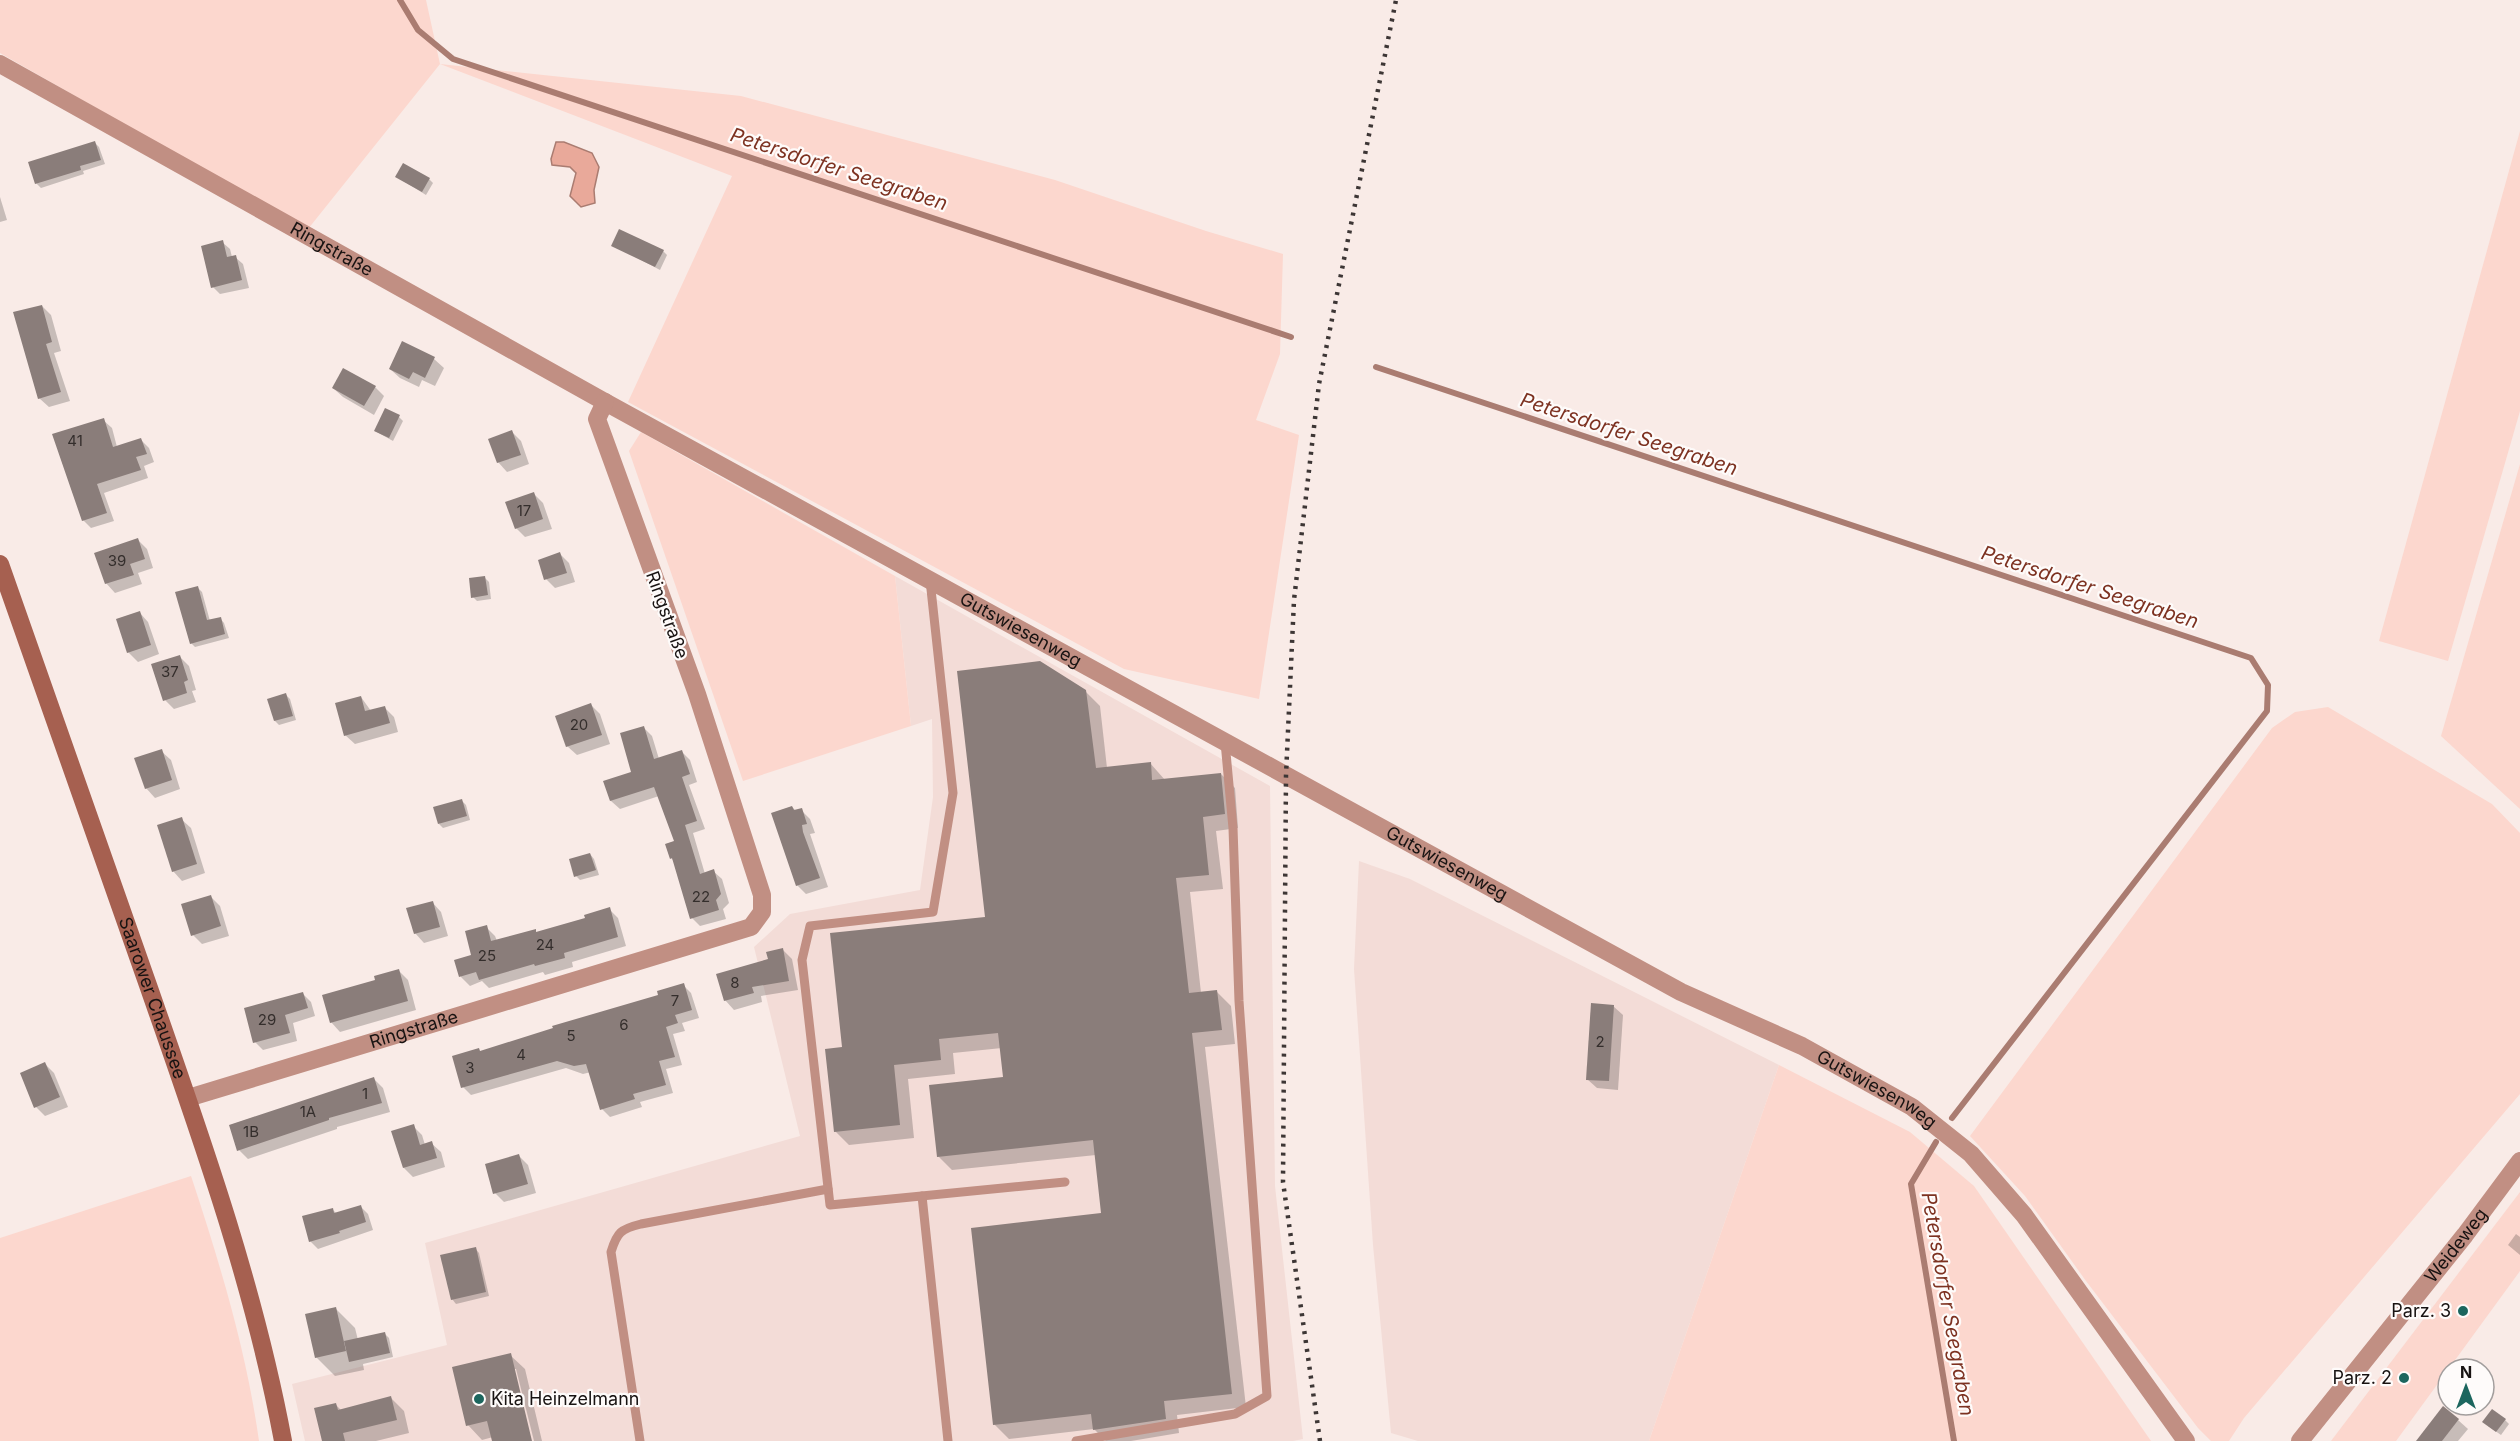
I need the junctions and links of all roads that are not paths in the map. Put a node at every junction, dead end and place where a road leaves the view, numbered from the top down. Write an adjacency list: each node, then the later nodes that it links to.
1 (0, 64): 2 (street, Ringstraße)
2 (605, 402): 4 (street, Gutswiesenweg); 6 (street, Ringstraße)
3 (0, 564): 6 (main road, Saarower Chaussee)
4 (930, 580): 5 (street, Gutswiesenweg); 9 (lane)
5 (1225, 742): 14 (lane); 15 (street, Gutswiesenweg)
6 (188, 1098): 11 (main road, Saarower Chaussee)
7 (2520, 1161): 16 (street, Weideweg)
8 (1065, 1182): 10 (lane)
9 (828, 1189): 10 (lane); 12 (lane)
10 (922, 1196): 13 (lane)
11 (283, 1441)
12 (640, 1441)
13 (948, 1441)
14 (1076, 1441)
15 (2186, 1441)
16 (2301, 1441)

